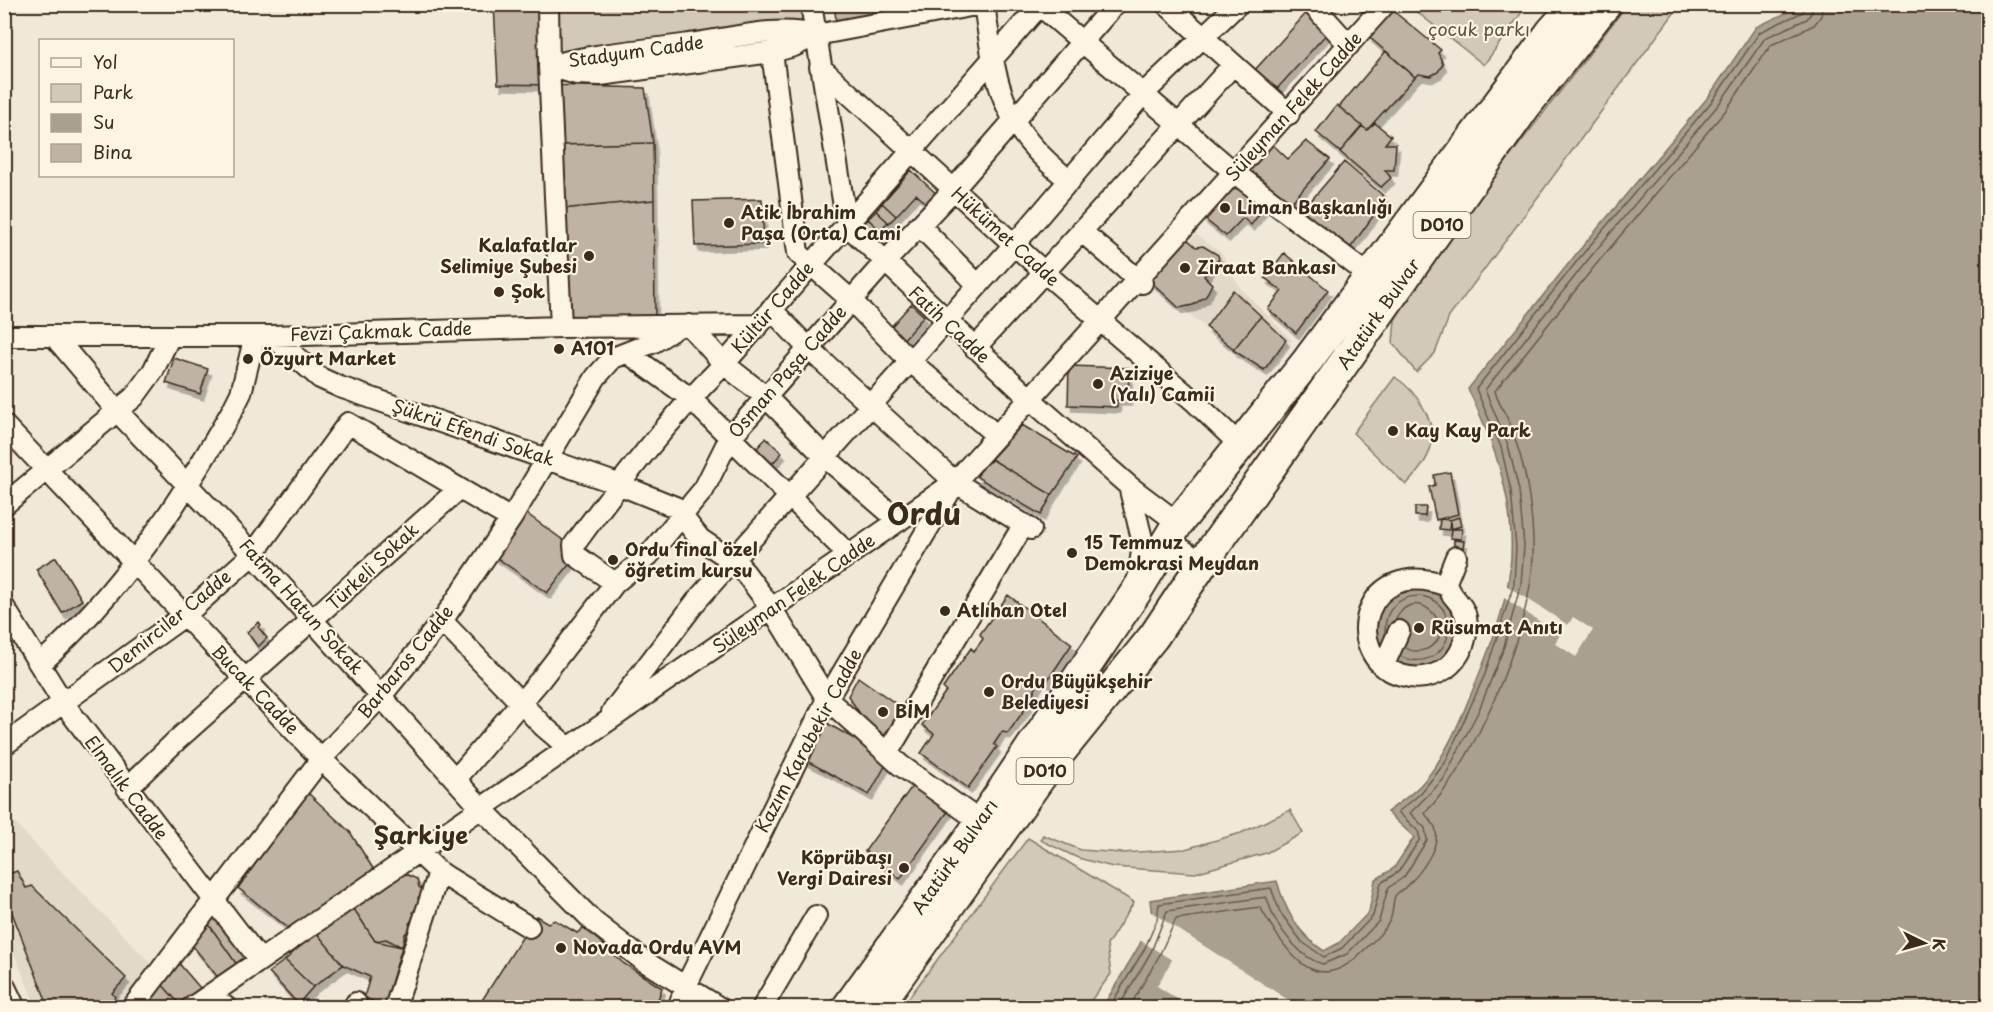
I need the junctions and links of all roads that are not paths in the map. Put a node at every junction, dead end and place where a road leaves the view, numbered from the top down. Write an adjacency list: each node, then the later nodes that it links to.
1 (548, 4): 19 (street)
2 (812, 4): 12 (street)
3 (982, 4): 12 (street, Stadyum Cadde); 17 (street)
4 (1115, 4): 14 (street, Osman Paşa Cadde)
5 (1166, 4): 13 (street)
6 (1238, 4): 13 (street)
7 (1312, 4): 15 (street)
8 (1385, 4): 15 (street, Süleyman Felek Cadde)
9 (1576, 4): 36 (highway, Atatürk Bulvar)
10 (1606, 4): 67 (highway, Atatürk Bulvar / D010)
11 (1039, 5): 14 (street); 17 (street, Kültür Cadde)
12 (816, 35): 16 (street, Stadyum Cadde); 19 (street, Stadyum Cadde); 20 (street)
13 (1201, 36): 18 (street); 21 (street)
14 (1082, 40): 21 (street); 23 (street, Osman Paşa Cadde)
15 (1349, 45): 22 (street, Süleyman Felek Cadde)
16 (772, 52): 19 (street, Stadyum Cadde); 34 (street)
17 (992, 60): 23 (street); 25 (street, Kültür Cadde)
18 (1233, 65): 22 (street); 24 (street)
19 (549, 66): 45 (street)
20 (820, 67): 25 (street, Hükümet Cadde); 29 (street)
21 (1143, 94): 24 (street); 27 (street)
22 (1289, 114): 26 (street, Süleyman Felek Cadde)
23 (1014, 120): 27 (street); 28 (street, Osman Paşa Cadde)
24 (1179, 123): 26 (street); 31 (street)
25 (910, 151): 28 (street, Hükümet Cadde); 29 (street, Kültür Cadde)
26 (1235, 173): 36 (street); 37 (street, Süleyman Felek Cadde)
27 (1070, 181): 32 (street)
28 (953, 190): 30 (street, Osman Paşa Cadde); 32 (street, Hükümet Cadde)
29 (847, 225): 33 (street, Fatih Cadde); 34 (street, Kültür Cadde)
30 (919, 225): 33 (street, Osman Paşa Cadde); 38 (street)
31 (1082, 231): 35 (street); 37 (street)
32 (1014, 245): 35 (street, Hükümet Cadde); 38 (street)
33 (884, 262): 39 (street, Osman Paşa Cadde); 42 (street, Fatih Cadde)
34 (811, 264): 39 (street); 40 (street, Kültür Cadde)
35 (1044, 272): 41 (street, Hükümet Cadde); 50 (street)
36 (1370, 276): 63 (highway, Atatürk Bulvar)
37 (1140, 282): 41 (street, Süleyman Felek Cadde)
38 (978, 285): 42 (street)
39 (851, 300): 51 (street, Osman Paşa Cadde); 53 (street)
40 (771, 309): 43 (street, Kültür Cadde); 51 (street)
41 (1100, 321): 57 (street, Süleyman Felek Cadde); 63 (street, Hükümet Cadde)
42 (945, 322): 50 (street, Fatih Cadde); 53 (street)
43 (757, 325): 44 (street, Fevzi Çakmak Cadde); 54 (street, Kültür Cadde)
44 (684, 326): 45 (street, Fevzi Çakmak Cadde); 52 (street, Barbaros Cadde); 54 (street)
45 (561, 327): 49 (street, Fevzi Çakmak Cadde)
46 (4, 336): 47 (street, Fevzi Çakmak Cadde)
47 (54, 336): 48 (street, Fevzi Çakmak Cadde); 59 (street, Fatma Hatun Sokak)
48 (170, 336): 49 (street, Fevzi Çakmak Cadde); 59 (street)
49 (264, 336): 65 (street, Şükrü Efendi Sokak); 69 (street)
50 (975, 348): 57 (street, Fatih Cadde)
51 (809, 349): 55 (street, Osman Paşa Cadde); 58 (street)
52 (628, 352): 56 (street); 65 (street, Barbaros Cadde)
53 (910, 361): 58 (street); 61 (street)
54 (724, 364): 55 (street); 56 (street, Kültür Cadde)
55 (765, 396): 62 (street, Osman Paşa Cadde); 64 (street)
56 (690, 398): 62 (street); 70 (street, Kültür Cadde)
57 (1029, 398): 61 (street, Süleyman Felek Cadde); 71 (street, Fatih Cadde)
58 (870, 405): 64 (street); 68 (street)
59 (118, 412): 66 (street); 69 (street, Fatma Hatun Sokak)
60 (4, 425): 66 (street, Bucak Cadde)
61 (996, 435): 68 (street, Süleyman Felek Cadde)
62 (729, 438): 73 (street); 75 (street, Osman Paşa Cadde)
63 (1240, 445): 67 (highway); 78 (highway, Atatürk Bulvar)
64 (825, 457): 73 (street); 77 (street)
65 (547, 459): 70 (street, Şükrü Efendi Sokak); 76 (street, Barbaros Cadde)
66 (46, 469): 74 (street); 84 (street, Bucak Cadde)
67 (1270, 469): 79 (highway, Atatürk Bulvar / D010)
68 (955, 482): 77 (street, Süleyman Felek Cadde); 98 (street, Kazım Karabekir Cadde); 104 (street)
69 (188, 484): 80 (street, Fatma Hatun Sokak); 84 (street)
70 (618, 484): 75 (street, Şükrü Efendi Sokak); 85 (street, Kültür Cadde)
71 (1129, 486): 78 (street, Fatih Cadde); 87 (street)
72 (459, 489): 76 (street, Demirciler Cadde); 80 (street, Demirciler Cadde); 91 (street, Türkeli Sokak)
73 (789, 497): 81 (street); 83 (street)
74 (4, 505)
75 (685, 511): 83 (street); 85 (street, Osman Paşa Cadde)
76 (510, 519): 92 (street, Barbaros Cadde)
77 (899, 521): 81 (street, Süleyman Felek Cadde)
78 (1159, 534): 87 (highway, Atatürk Bulvarı / D010)
79 (1220, 539): 128 (highway, Atatürk Bulvarı / D010)
80 (253, 554): 90 (street, Demirciler Cadde); 91 (street, Fatma Hatun Sokak)
81 (849, 555): 89 (street, Süleyman Felek Cadde)
82 (1456, 557): 86 (street)
83 (734, 558): 89 (street); 101 (street)
84 (134, 562): 90 (street, Bucak Cadde); 94 (street)
85 (615, 583): 99 (street, Osman Paşa Cadde)
86 (1447, 586): 95 (street); 95 (street)
87 (1136, 592): 109 (highway, Atatürk Bulvarı / D010)
88 (4, 607): 94 (street, Elmalık Cadde)
89 (772, 609): 98 (street); 101 (street, Süleyman Felek Cadde)
90 (183, 615): 96 (street, Bucak Cadde); 100 (street, Demirciler Cadde)
91 (313, 621): 96 (street, Türkeli Sokak); 97 (street, Fatma Hatun Sokak)
92 (442, 621): 97 (street, Barbaros Cadde); 99 (street)
93 (1399, 631): 95 (street)
94 (40, 664): 100 (street, Elmalık Cadde)
95 (1385, 665)
96 (246, 680): 105 (street, Bucak Cadde); 107 (street, Türkeli Sokak)
97 (381, 696): 105 (street, Barbaros Cadde); 106 (street, Fatma Hatun Sokak)
98 (827, 699): 104 (street); 117 (street, Kazım Karabekir Cadde)
99 (520, 702): 103 (street); 106 (street, Osman Paşa Cadde)
100 (64, 704): 102 (street, Demirciler Cadde); 107 (street, Elmalık Cadde)
101 (601, 726): 103 (street, Süleyman Felek Cadde)
102 (4, 745)
103 (569, 748): 108 (street, Süleyman Felek Cadde)
104 (894, 758): 109 (street)
105 (321, 759): 110 (street, Bucak Cadde); 112 (street, Barbaros Cadde)
106 (456, 779): 108 (street, Fatma Hatun Sokak)
107 (127, 788): 112 (street, Elmalık Cadde)
108 (481, 808): 110 (street, Süleyman Felek Cadde); 117 (street, Fatma Hatun Sokak)
109 (981, 822): 127 (highway, Atatürk Bulvarı / D010)
110 (418, 852): 111 (street, Bucak Cadde); 115 (street, Süleyman Felek Cadde)
111 (440, 872): 114 (street, Bucak Cadde); 123 (street)
112 (214, 903): 115 (street, Elmalık Cadde); 120 (street, Barbaros Cadde)
113 (816, 916): 126 (street)
114 (529, 927)
115 (260, 960): 118 (street, Süleyman Felek Cadde)
116 (4, 985): 119 (street)
117 (686, 986): 124 (street, Kazım Karabekir Cadde); 125 (street, Fatma Hatun Sokak)
118 (211, 994): 121 (street, Süleyman Felek Cadde); 122 (street)
119 (15, 1008)
120 (132, 1008)
121 (191, 1008)
122 (227, 1008)
123 (394, 1008)
124 (678, 1008)
125 (720, 1008)
126 (762, 1008)
127 (847, 1008)
128 (876, 1008)

